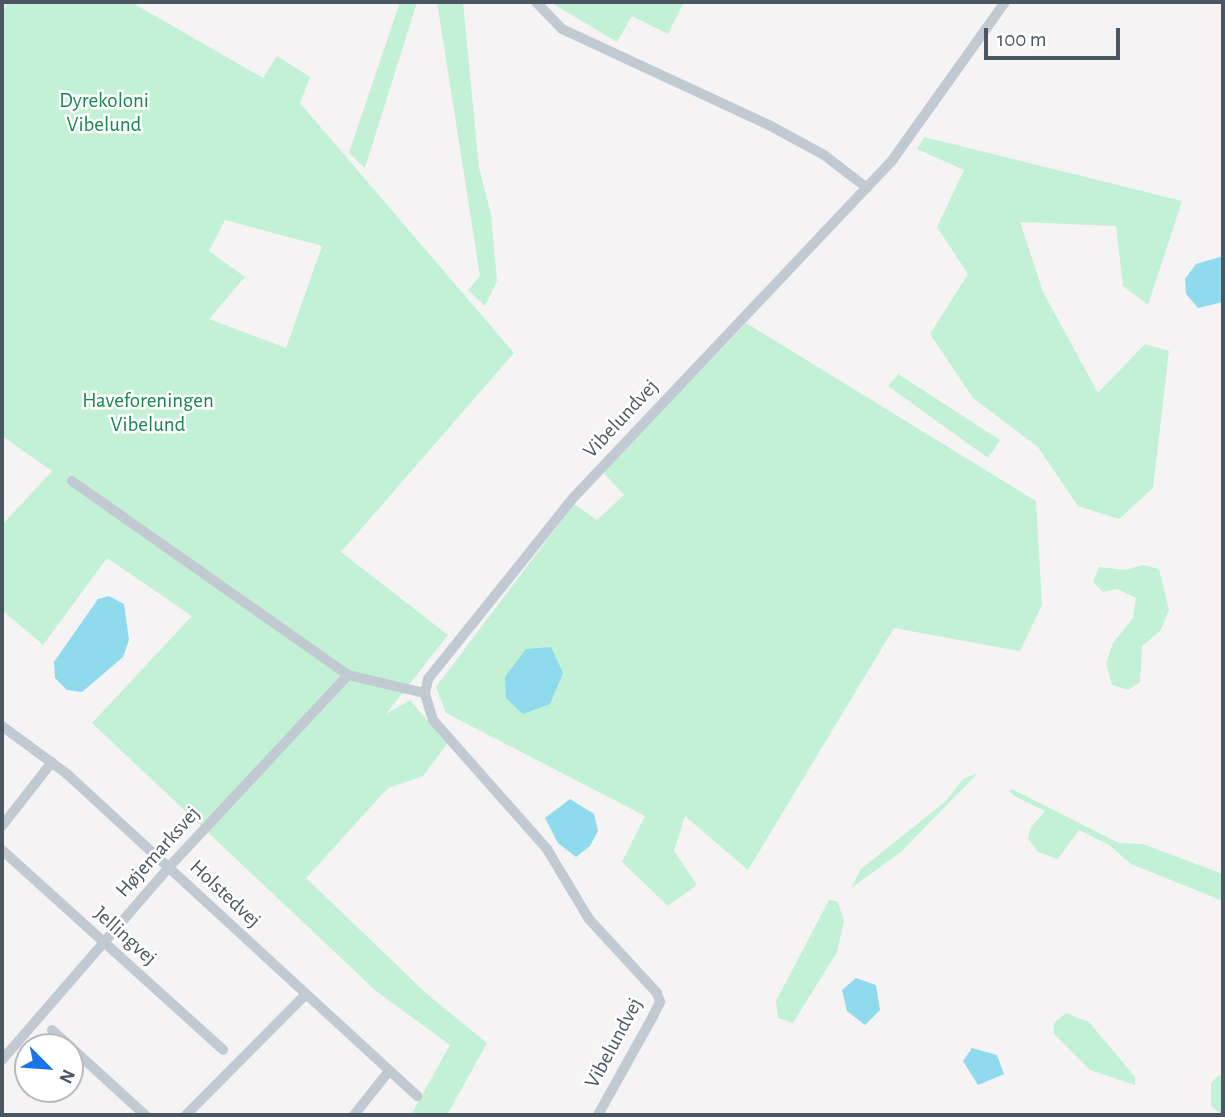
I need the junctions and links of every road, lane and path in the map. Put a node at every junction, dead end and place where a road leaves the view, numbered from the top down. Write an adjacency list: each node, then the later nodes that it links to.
1 (536, 2): 3 (street)
2 (1005, 2): 3 (street, Vibelundvej)
3 (867, 188): 6 (street, Vibelundvej)
4 (72, 481): 5 (street)
5 (348, 675): 6 (street); 11 (street, Højemarksvej)
6 (425, 692): 22 (street, Vibelundvej)
7 (2, 726): 8 (street, Holstedvej)
8 (52, 762): 9 (street); 11 (street, Holstedvej)
9 (2, 826)
10 (2, 850): 12 (street, Jellingvej)
11 (169, 867): 12 (street, Højemarksvej); 13 (street, Holstedvej)
12 (103, 942): 15 (street, Jellingvej); 16 (street, Højemarksvej)
13 (306, 994): 17 (street, Holstedvej); 20 (street)
14 (51, 1030): 19 (street)
15 (223, 1050)
16 (2, 1060)
17 (389, 1071): 18 (street, Holstedvej); 21 (street)
18 (417, 1096)
19 (145, 1115)
20 (186, 1115)
21 (354, 1115)
22 (598, 1115)

